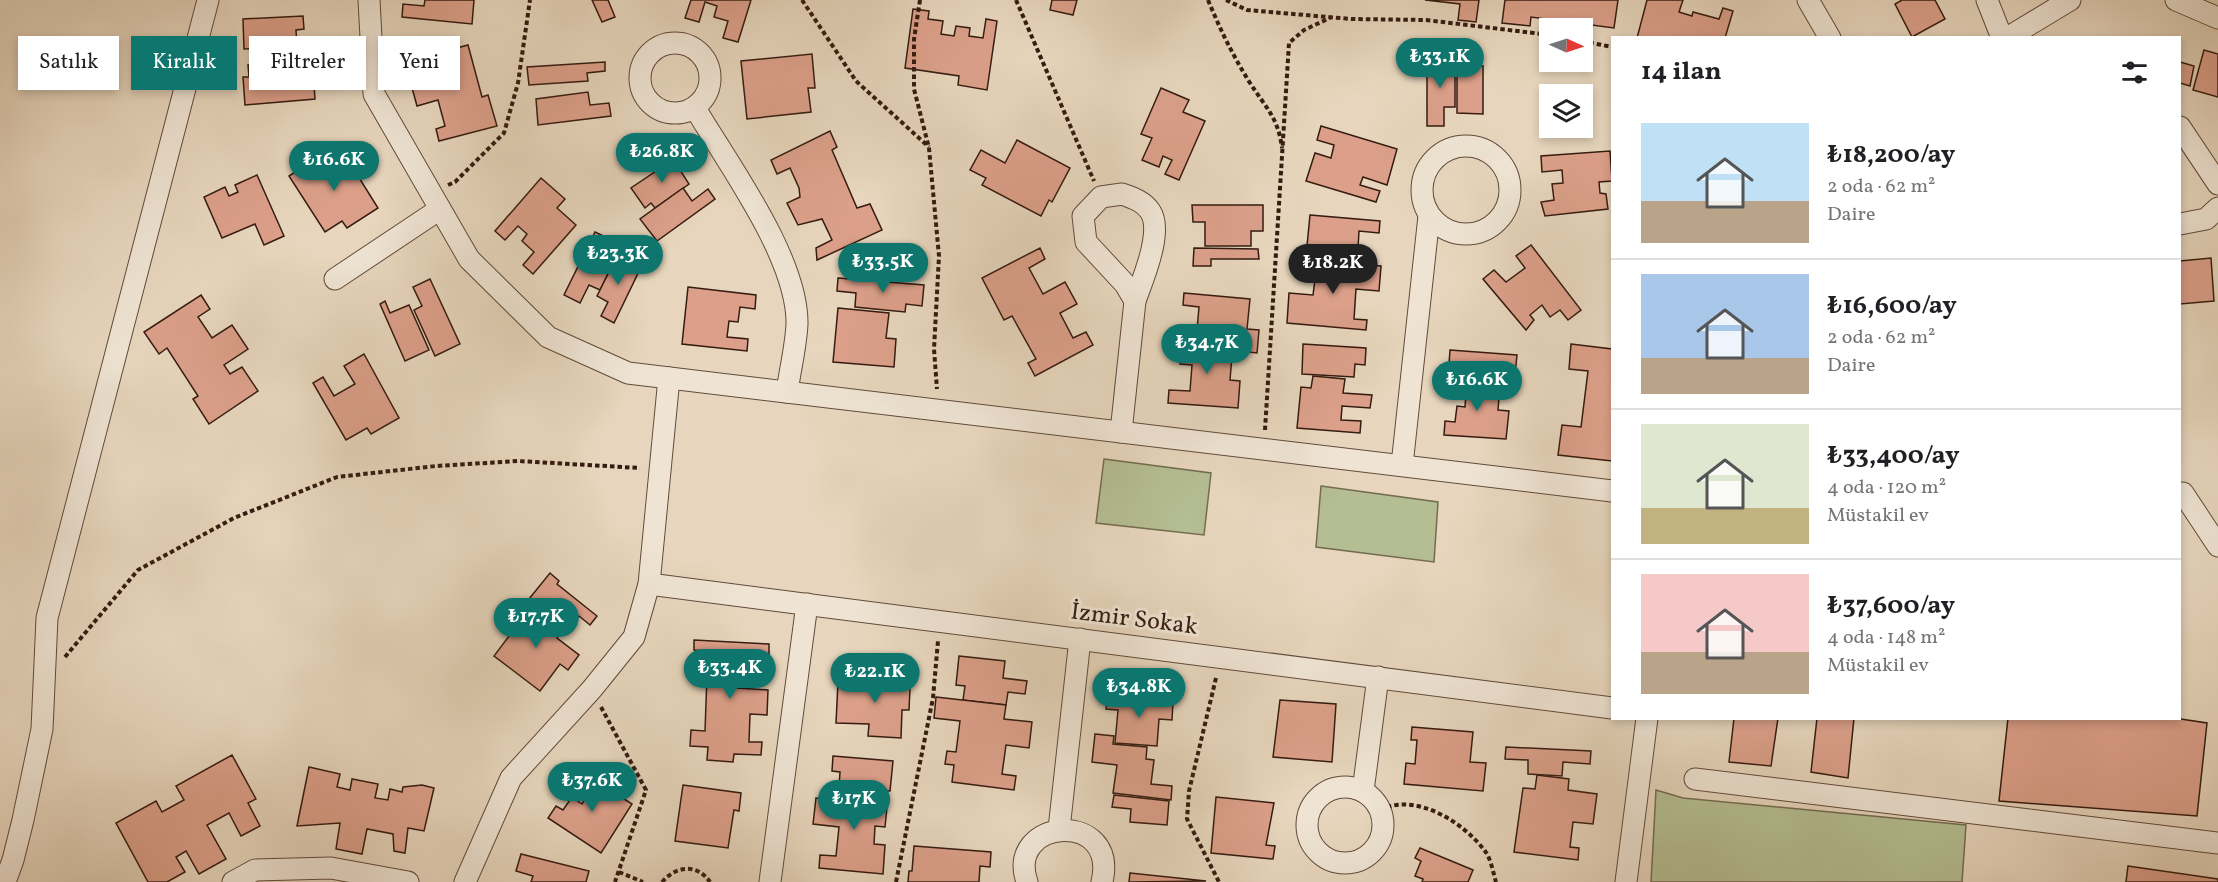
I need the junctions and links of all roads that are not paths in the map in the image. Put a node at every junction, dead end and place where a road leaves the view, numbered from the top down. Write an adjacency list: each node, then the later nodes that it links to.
1 (208, 0): 37 (street)
2 (369, 0): 14 (street)
3 (1808, 0): 8 (street)
4 (1987, 0): 9 (street)
5 (2070, 0): 10 (street)
6 (2176, 0): 7 (street)
7 (2218, 18)
8 (1829, 36)
9 (2003, 36)
10 (2007, 36)
11 (695, 108): 21 (street)
12 (2181, 128): 13 (street)
13 (2218, 184)
14 (435, 201): 18 (street); 20 (street)
15 (2218, 208): 17 (street)
16 (1429, 216): 16 (street); 23 (street)
17 (2181, 224)
18 (335, 279)
19 (1135, 302): 19 (street); 22 (street)
20 (669, 378): 21 (street); 27 (street)
21 (787, 392): 22 (street)
22 (1121, 432): 23 (street)
23 (1402, 465): 24 (street)
24 (1611, 491)
25 (2183, 493): 26 (street)
26 (2218, 546)
27 (649, 584): 28 (street, İzmir Sokak); 40 (street)
28 (807, 604): 29 (street, İzmir Sokak); 41 (street)
29 (1080, 639): 30 (street, İzmir Sokak); 35 (street)
30 (1378, 677): 31 (street, İzmir Sokak); 34 (street)
31 (1611, 708)
32 (1647, 720): 44 (street)
33 (1695, 779): 36 (street)
34 (1363, 791): 34 (street)
35 (1059, 829): 42 (street); 43 (street)
36 (2218, 843)
37 (5, 882)
38 (233, 882): 39 (street)
39 (408, 882)
40 (465, 882)
41 (770, 882)
42 (1027, 882)
43 (1102, 882)
44 (1626, 882)

